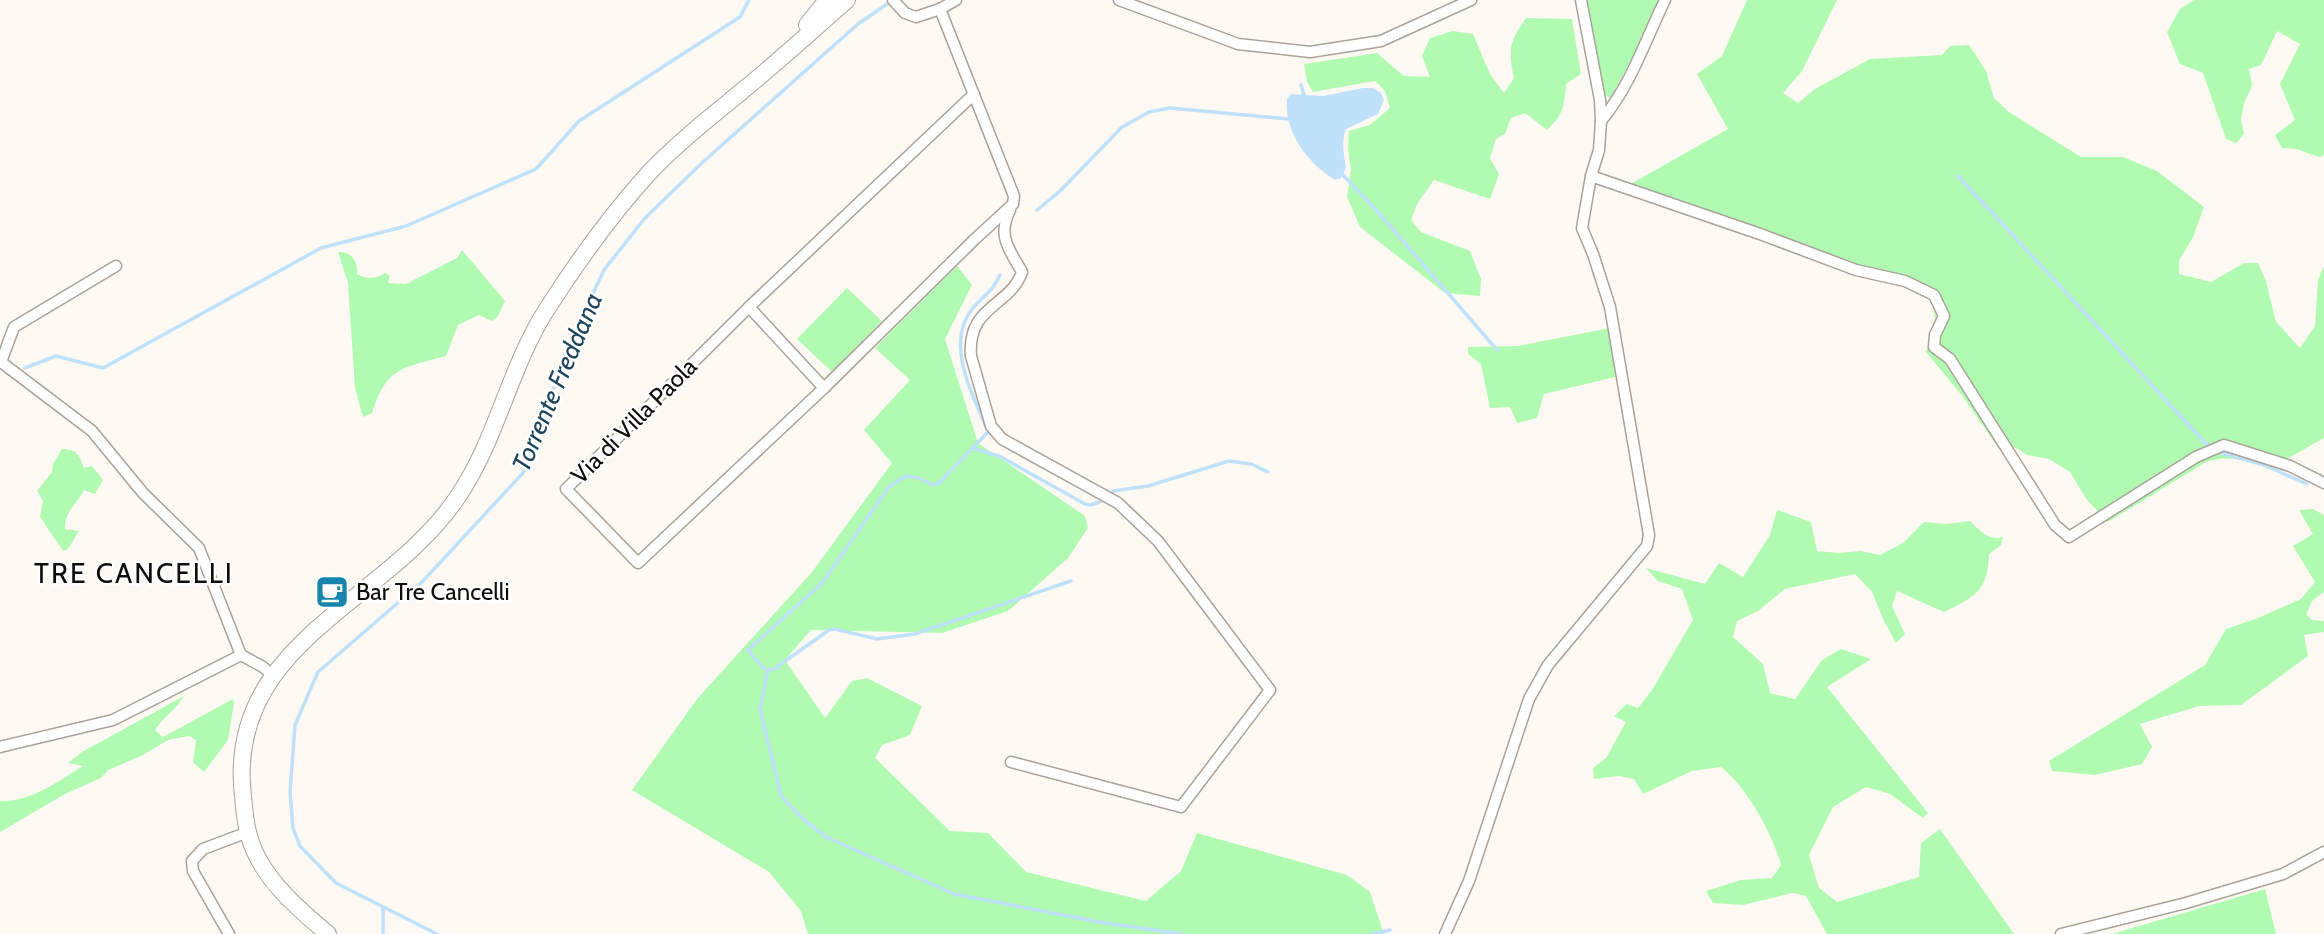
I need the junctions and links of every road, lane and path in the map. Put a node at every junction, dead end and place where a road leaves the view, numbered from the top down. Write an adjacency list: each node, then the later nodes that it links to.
1 (827, 0): 10 (main road)
2 (847, 0): 10 (main road)
3 (893, 0): 9 (street)
4 (956, 0): 9 (street)
5 (1119, 0): 6 (street)
6 (1471, 0)
7 (1581, 0): 12 (street)
8 (1665, 0): 12 (street)
9 (940, 9): 11 (street)
10 (778, 60): 21 (main road)
11 (974, 94): 14 (street); 16 (street, Via di Villa Paola)
12 (1601, 121): 13 (street)
13 (1591, 176): 19 (street); 28 (street)
14 (1013, 204): 18 (street, Via di Villa Paola); 23 (street)
15 (116, 266): 17 (street)
16 (749, 307): 18 (street); 18 (street, Via di Villa Paola)
17 (1, 363): 20 (street)
18 (824, 388)
19 (2324, 483)
20 (241, 655): 21 (street); 22 (street)
21 (272, 676): 24 (main road)
22 (0, 747)
23 (1011, 762)
24 (248, 832): 26 (street); 27 (main road)
25 (2324, 852): 29 (street)
26 (229, 934)
27 (328, 934)
28 (1445, 934)
29 (2061, 934)

